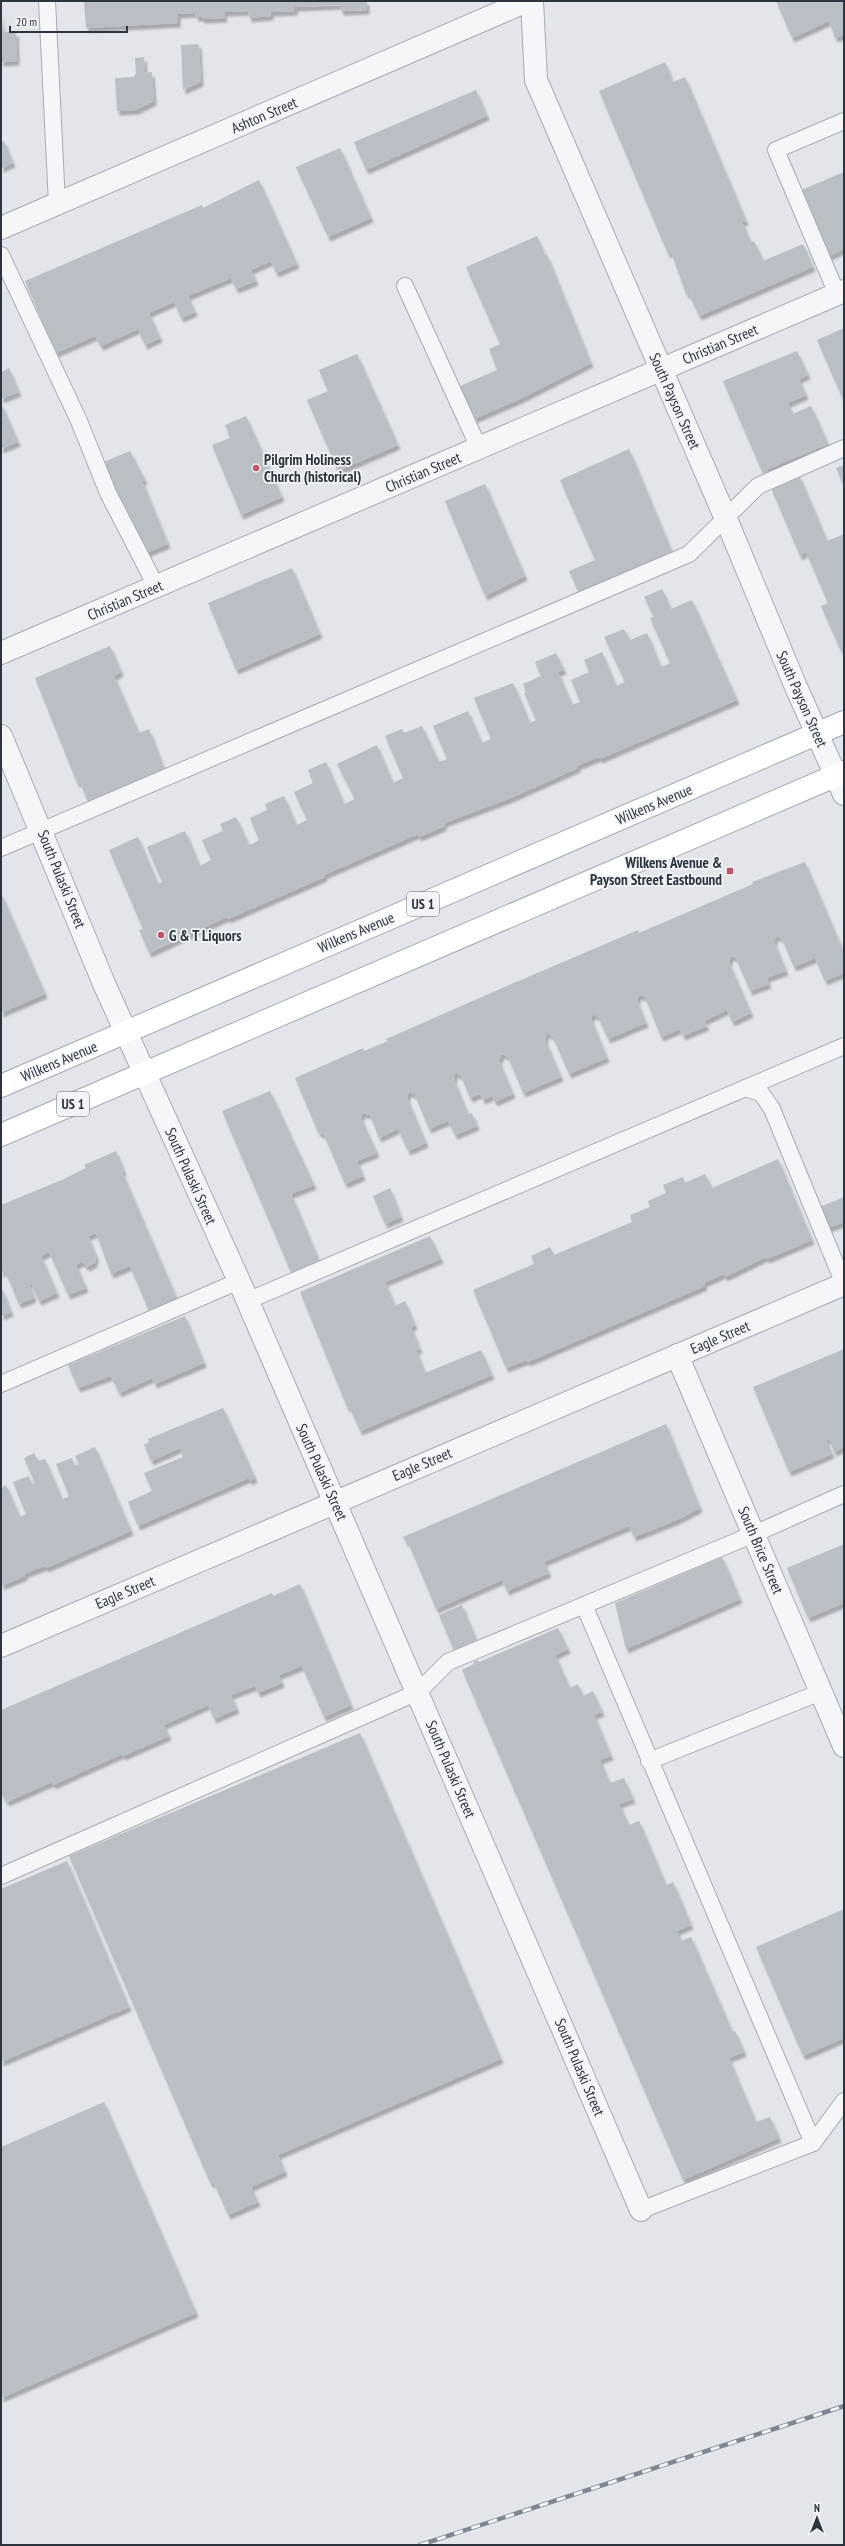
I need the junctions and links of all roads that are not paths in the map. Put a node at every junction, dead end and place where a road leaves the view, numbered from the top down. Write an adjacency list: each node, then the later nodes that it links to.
1 (47, 1): 5 (lane)
2 (527, 1): 5 (street, Ashton Street)
3 (532, 1): 10 (street, South Payson Street)
4 (844, 121): 9 (lane)
5 (57, 204): 6 (street, Ashton Street)
6 (1, 228)
7 (1, 256): 14 (lane)
8 (405, 286): 11 (lane)
9 (841, 293): 10 (street, Christian Street)
10 (661, 370): 11 (street, Christian Street); 13 (street, South Payson Street)
11 (479, 448): 14 (street, Christian Street)
12 (844, 448): 13 (lane)
13 (726, 519): 17 (street, South Payson Street); 20 (lane)
14 (156, 586): 15 (street, Christian Street)
15 (1, 653)
16 (844, 722): 17 (main road, Wilkens Avenue / US 1)
17 (816, 733): 19 (street, South Payson Street); 22 (main road, Wilkens Avenue / US 1)
18 (1, 736): 20 (street, South Pulaski Street)
19 (841, 781): 24 (main road, US 1)
20 (42, 831): 21 (lane); 22 (street, South Pulaski Street)
21 (1, 848)
22 (126, 1032): 24 (street, South Pulaski Street); 25 (main road, Wilkens Avenue / US 1)
23 (844, 1046): 26 (lane)
24 (145, 1073): 27 (main road, US 1); 28 (street, South Pulaski Street)
25 (1, 1086)
26 (745, 1088): 29 (lane); 30 (lane)
27 (1, 1135)
28 (238, 1281): 30 (street, South Pulaski Street); 32 (lane)
29 (844, 1284): 31 (street, Eagle Street)
30 (247, 1301): 34 (street, South Pulaski Street)
31 (677, 1355): 34 (street, Eagle Street); 35 (street, South Brice Street)
32 (1, 1384)
33 (844, 1494): 35 (lane)
34 (334, 1501): 37 (street, Eagle Street); 38 (street, South Pulaski Street)
35 (754, 1534): 36 (lane); 39 (street, South Brice Street)
36 (584, 1605): 38 (lane); 41 (lane)
37 (1, 1646)
38 (418, 1692): 42 (lane); 45 (street, South Pulaski Street)
39 (821, 1692): 40 (street, South Brice Street); 41 (lane)
40 (844, 1746)
41 (649, 1761): 44 (lane)
42 (1, 1876)
43 (844, 2101): 44 (lane)
44 (813, 2143): 45 (lane)
45 (641, 2210)

